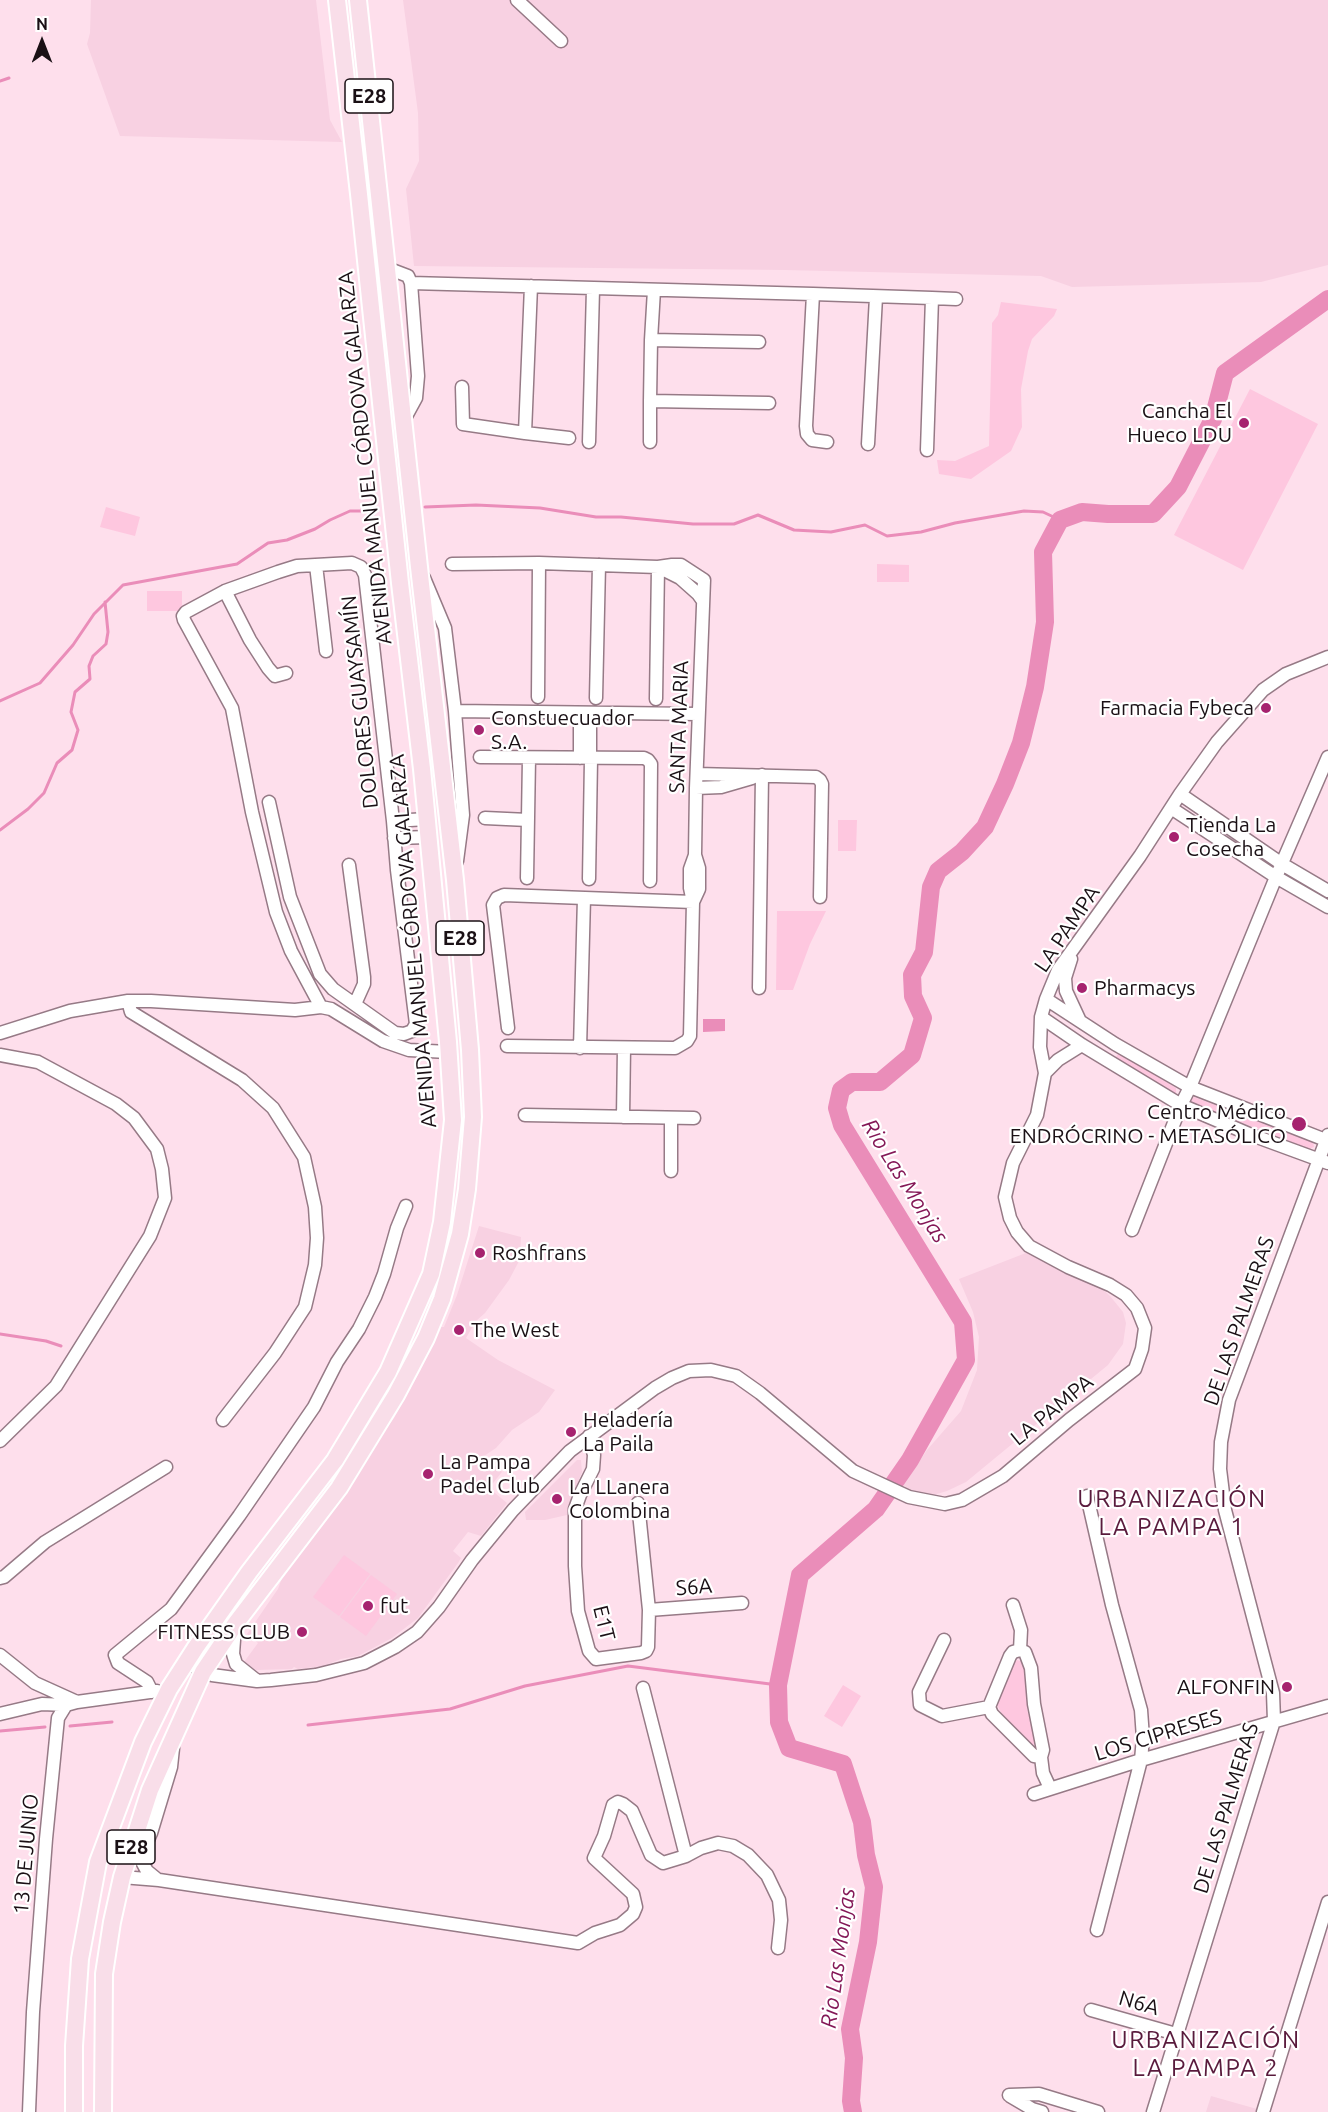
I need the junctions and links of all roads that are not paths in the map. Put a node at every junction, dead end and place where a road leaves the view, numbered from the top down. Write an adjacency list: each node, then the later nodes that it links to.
1 (337, 0): 55 (main road, AVENIDA MANUEL CÓRDOVA GALARZA / E28)
2 (358, 0): 5 (main road, AVENIDA MANUEL CÓRDOVA GALARZA / E28)
3 (517, 0): 4 (street)
4 (561, 41)
5 (387, 268): 6 (street); 19 (main road, AVENIDA MANUEL CÓRDOVA GALARZA / E28)
6 (411, 283): 7 (street); 19 (street)
7 (531, 286): 8 (street); 20 (street)
8 (593, 289): 9 (street); 22 (street)
9 (654, 290): 10 (street); 14 (street)
10 (813, 294): 11 (street); 24 (street)
11 (876, 297): 12 (street); 25 (street)
12 (933, 298): 13 (street); 26 (street)
13 (956, 299)
14 (651, 340): 15 (street); 17 (street)
15 (759, 342)
16 (462, 387): 20 (street)
17 (650, 401): 18 (street); 23 (street)
18 (769, 403)
19 (404, 420): 31 (main road, AVENIDA MANUEL CÓRDOVA GALARZA / E28)
20 (525, 433): 21 (street)
21 (569, 438)
22 (589, 442)
23 (650, 442)
24 (827, 442)
25 (868, 444)
26 (927, 450)
27 (539, 563): 28 (street, SANTA MARIA); 29 (street, SANTA MARIA); 38 (street)
28 (452, 564)
29 (598, 564): 32 (street, SANTA MARIA); 39 (street)
30 (316, 565): 33 (street, DOLORES GUAYSAMÍN); 35 (street); 57 (street, DOLORES GUAYSAMÍN)
31 (419, 567): 41 (street, AVENIDA MANUEL CÓRDOVA GALARZA); 65 (main road, AVENIDA MANUEL CÓRDOVA GALARZA / E28)
32 (658, 567): 34 (street, SANTA MARIA); 34 (street, SANTA MARIA); 40 (street)
33 (225, 591): 37 (street); 77 (street, DOLORES GUAYSAMÍN)
34 (703, 601): 43 (street, SANTA MARIA)
35 (326, 651)
36 (1328, 657): 51 (street, LA PAMPA)
37 (285, 674)
38 (538, 697)
39 (596, 698)
40 (656, 699)
41 (455, 711): 42 (street); 65 (street, AVENIDA MANUEL CÓRDOVA GALARZA)
42 (585, 713): 43 (street); 47 (street)
43 (698, 714): 48 (street, SANTA MARIA)
44 (480, 757): 46 (street)
45 (1328, 757): 60 (street)
46 (529, 758): 47 (street); 56 (street)
47 (587, 758): 64 (street); 66 (street)
48 (697, 774): 49 (street); 50 (street, SANTA MARIA)
49 (762, 775): 50 (street); 68 (street); 73 (street)
50 (696, 788): 70 (street, SANTA MARIA)
51 (1180, 794): 53 (street, LA PAMPA); 60 (street)
52 (269, 802): 76 (street, DOLORES GUAYSAMÍN)
53 (1171, 808): 63 (street); 72 (street, LA PAMPA)
54 (485, 818): 56 (street)
55 (427, 819): 57 (street); 58 (main road, AVENIDA MANUEL CÓRDOVA GALARZA / E28)
56 (528, 820): 62 (street)
57 (393, 821): 59 (street, DOLORES GUAYSAMÍN)
58 (429, 837): 59 (street); 86 (main road, AVENIDA MANUEL CÓRDOVA GALARZA / E28)
59 (394, 838): 76 (street, DOLORES GUAYSAMÍN)
60 (1282, 864): 63 (street); 67 (street)
61 (350, 865): 76 (street)
62 (527, 878)
63 (1276, 878): 71 (street); 89 (street)
64 (589, 879)
65 (455, 880): 107 (main road, AVENIDA MANUEL CÓRDOVA GALARZA / E28)
66 (650, 881)
67 (1328, 891)
68 (820, 897)
69 (584, 898): 70 (street); 80 (street); 84 (street)
70 (693, 902): 85 (street, SANTA MARIA)
71 (1328, 907)
72 (1073, 951): 74 (street, LA PAMPA); 79 (street)
73 (759, 988)
74 (1046, 999): 78 (street, LA PAMPA); 79 (street)
75 (128, 1001): 77 (street); 81 (street); 100 (street)
76 (355, 1004)
77 (326, 1008): 86 (street)
78 (1041, 1017): 82 (street); 88 (street, LA PAMPA)
79 (1079, 1020): 89 (street)
80 (508, 1028)
81 (0, 1033)
82 (1082, 1045): 88 (street); 90 (street)
83 (507, 1046): 84 (street)
84 (580, 1048): 85 (street)
85 (624, 1048): 92 (street)
86 (448, 1052): 106 (main road, AVENIDA MANUEL CÓRDOVA GALARZA / E28)
87 (0, 1055): 102 (street)
88 (1045, 1073): 101 (street, LA PAMPA)
89 (1190, 1087): 90 (street); 95 (street)
90 (1181, 1105): 96 (street); 99 (street)
91 (525, 1115): 92 (street)
92 (623, 1117): 94 (street)
93 (694, 1118): 94 (street)
94 (671, 1119): 97 (street)
95 (1327, 1139): 96 (street, DE LAS PALMERAS)
96 (1323, 1161): 126 (street, DE LAS PALMERAS)
97 (671, 1171)
98 (406, 1206): 121 (street)
99 (1132, 1230)
100 (223, 1420)
101 (589, 1436): 111 (street, E1T); 118 (street, LA PAMPA)
102 (0, 1441)
103 (166, 1467): 108 (street)
104 (1087, 1496): 129 (street)
105 (638, 1503): 111 (street, E1T)
106 (266, 1550): 107 (main road); 116 (main road, AVENIDA MANUEL CÓRDOVA GALARZA / E28)
107 (283, 1562): 112 (main road, AVENIDA MANUEL CÓRDOVA GALARZA / E28)
108 (0, 1578)
109 (742, 1603): 111 (street, S6A)
110 (1014, 1605): 114 (street)
111 (649, 1610)
112 (236, 1623): 117 (main road, AVENIDA MANUEL CÓRDOVA GALARZA / E28); 118 (street)
113 (944, 1640): 124 (street)
114 (1020, 1650): 124 (street); 128 (street)
115 (2, 1658): 122 (street)
116 (186, 1662): 117 (street, LA PAMPA); 120 (main road, AVENIDA MANUEL CÓRDOVA GALARZA / E28)
117 (203, 1672): 118 (street, LA PAMPA); 127 (main road, AVENIDA MANUEL CÓRDOVA GALARZA / E28)
118 (257, 1681)
119 (643, 1688): 132 (street)
120 (169, 1689): 121 (street); 142 (main road, AVENIDA MANUEL CÓRDOVA GALARZA / E28)
121 (152, 1692): 122 (street)
122 (71, 1703): 125 (street); 141 (street, 13 DE JUNIO)
123 (1328, 1706): 126 (street, LOS CIPRESES)
124 (989, 1707): 128 (street)
125 (0, 1714)
126 (1274, 1721): 129 (street, LOS CIPRESES); 140 (street, DE LAS PALMERAS)
127 (175, 1731): 133 (street); 134 (main road, AVENIDA MANUEL CÓRDOVA GALARZA / E28)
128 (1041, 1756): 130 (street)
129 (1141, 1760): 130 (street, LOS CIPRESES); 137 (street)
130 (1050, 1788): 131 (street, LOS CIPRESES)
131 (1034, 1794)
132 (686, 1856): 135 (street); 138 (street)
133 (140, 1858): 134 (street); 135 (street)
134 (124, 1877): 135 (street); 143 (main road, AVENIDA MANUEL CÓRDOVA GALARZA / E28)
135 (159, 1880)
136 (1328, 1902): 147 (street)
137 (1097, 1930)
138 (778, 1948)
139 (1091, 2010): 140 (street, N6A)
140 (1176, 2034): 146 (street, DE LAS PALMERAS)
141 (28, 2112)
142 (74, 2112)
143 (103, 2112)
144 (1042, 2112): 145 (street)
145 (1098, 2112)
146 (1152, 2112)
147 (1263, 2112)

